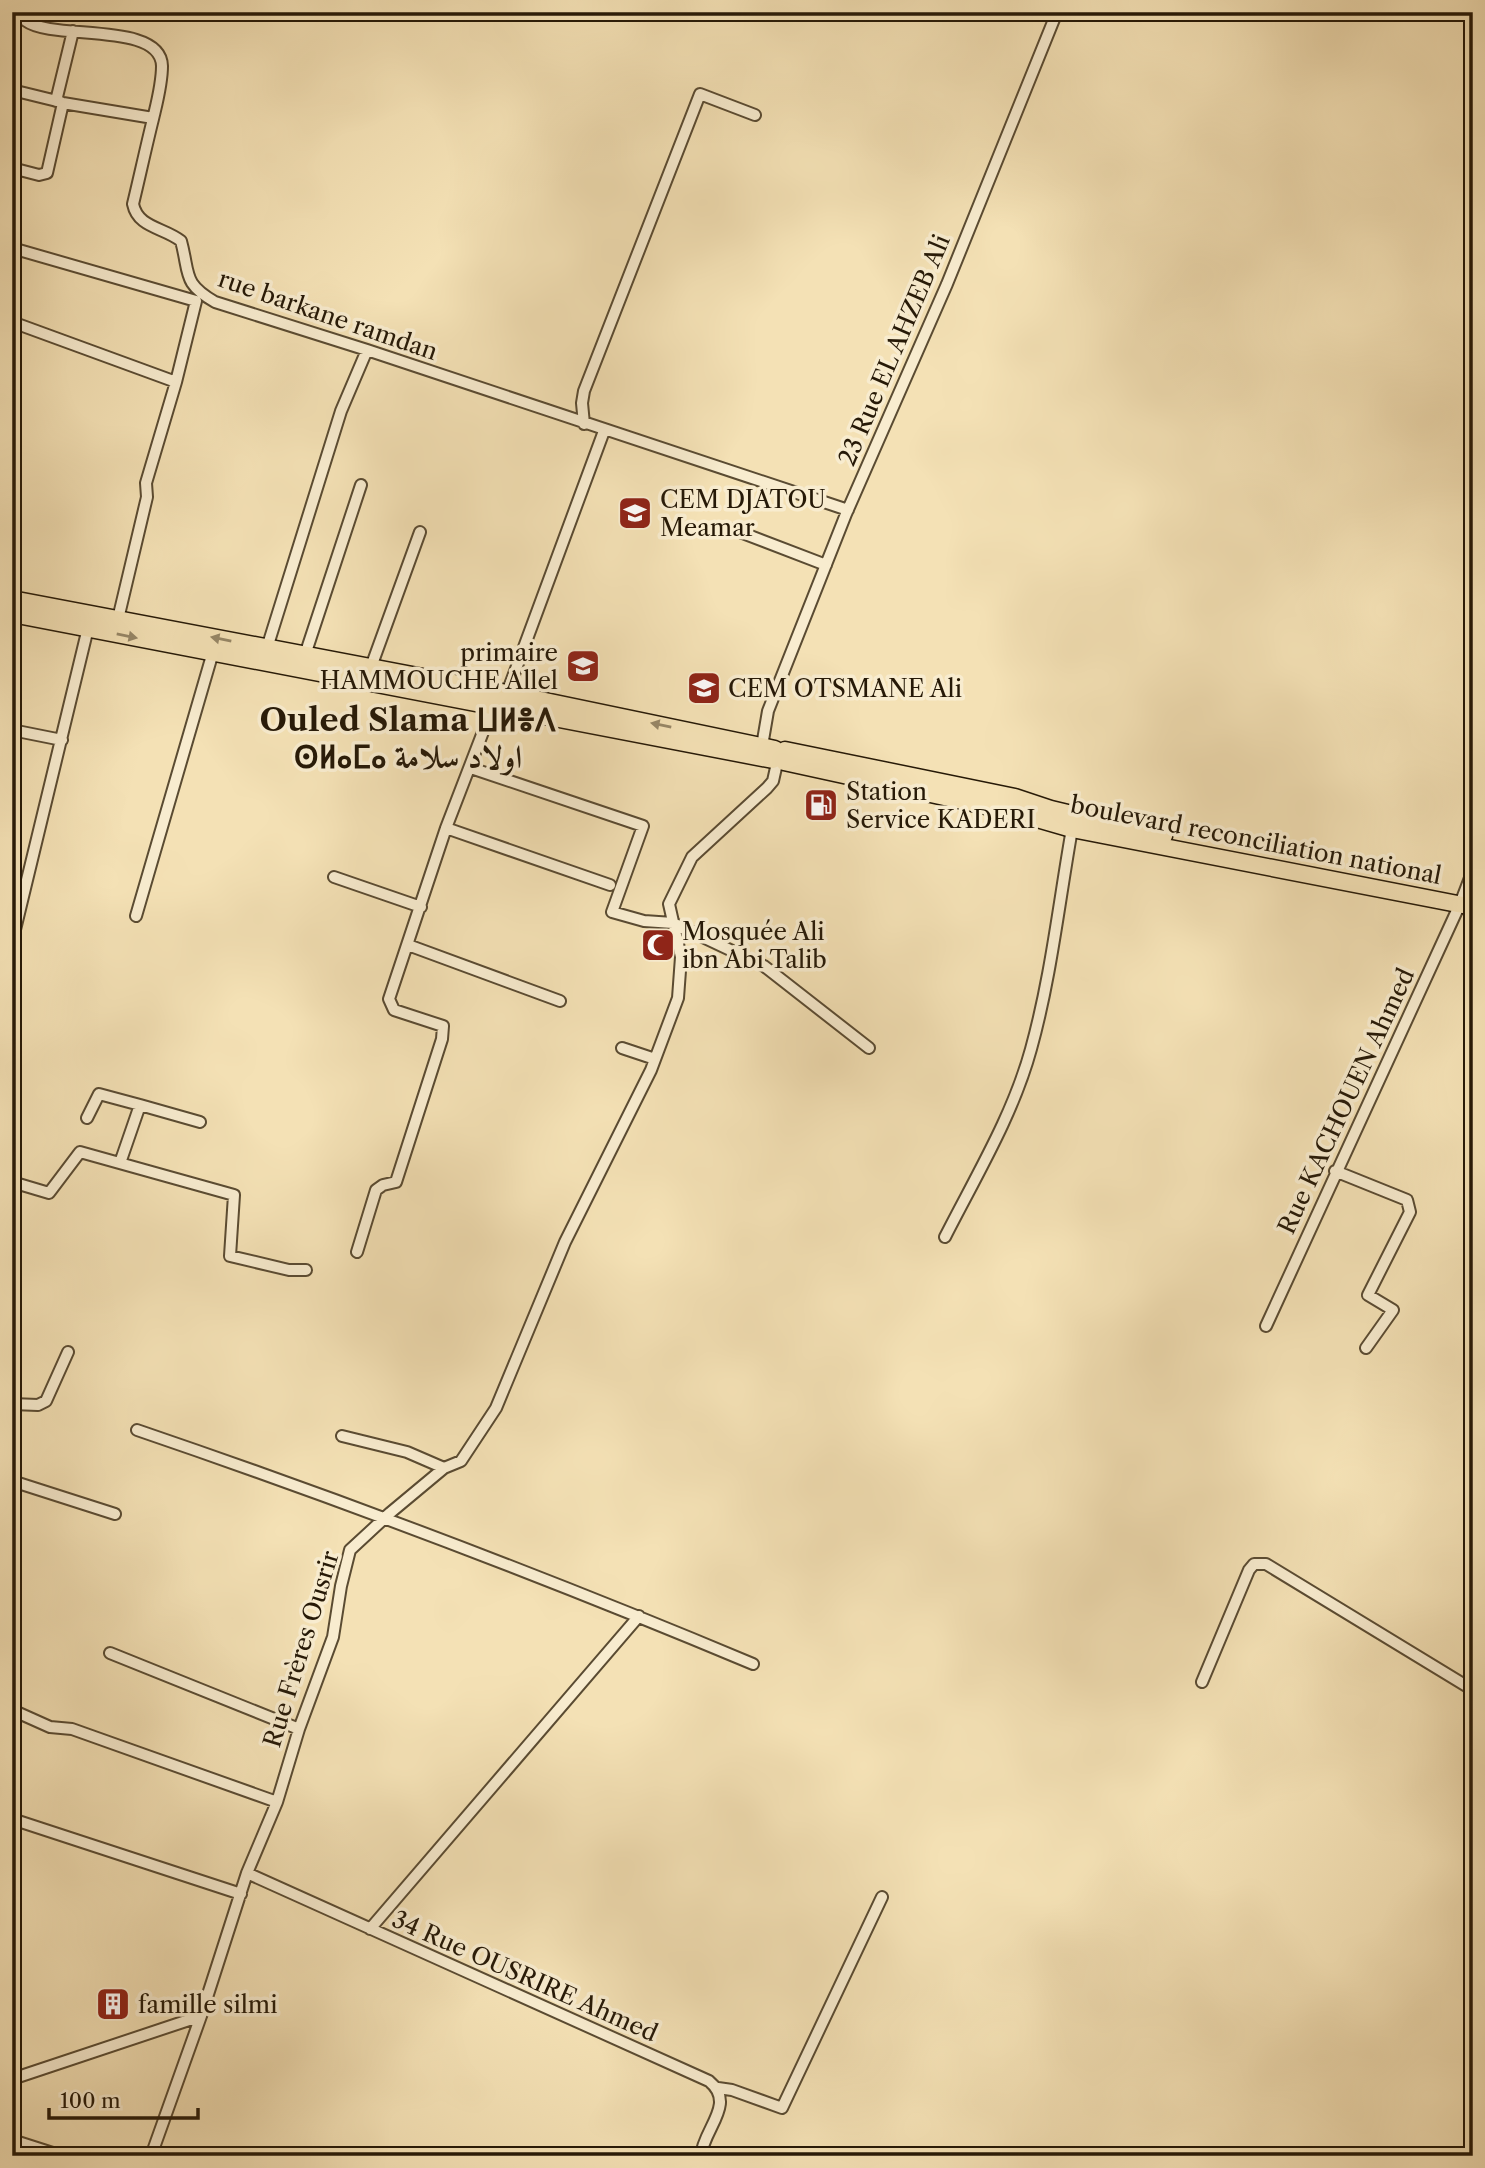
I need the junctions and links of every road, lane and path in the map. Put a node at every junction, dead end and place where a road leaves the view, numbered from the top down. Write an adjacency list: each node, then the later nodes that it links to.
1 (20, 12): 3 (street, rue barkane ramdan)
2 (1057, 12): 16 (street, 23 Rue EL AHZEB Ali)
3 (73, 31): 5 (street); 7 (street, rue barkane ramdan)
4 (12, 90): 5 (street)
5 (60, 102): 7 (street); 8 (street)
6 (755, 115): 13 (street)
7 (153, 118): 11 (street, rue barkane ramdan)
8 (12, 169)
9 (12, 248): 12 (street)
10 (12, 322): 12 (street)
11 (367, 350): 13 (street, rue barkane ramdan); 24 (street)
12 (176, 382): 22 (street)
13 (584, 424): 14 (street, rue barkane ramdan)
14 (604, 431): 16 (street, rue barkane ramdan); 28 (street)
15 (361, 485): 26 (street)
16 (848, 510): 19 (street, 23 Rue EL AHZEB Ali)
17 (732, 529): 19 (street)
18 (420, 532): 27 (street)
19 (826, 565): 32 (street, 23 Rue EL AHZEB Ali)
20 (12, 599): 22 (highway)
21 (12, 614): 23 (highway)
22 (118, 619): 24 (highway, one-way to 22)
23 (88, 628): 25 (highway, one-way to 25); 31 (street)
24 (267, 648): 26 (highway)
25 (213, 652): 29 (highway); 41 (street)
26 (305, 655): 27 (highway)
27 (371, 667): 28 (highway)
28 (507, 693): 32 (highway, one-way to 28)
29 (493, 706): 32 (highway); 33 (street)
30 (12, 730): 31 (street)
31 (62, 740): 43 (street)
32 (776, 755): 35 (highway, boulevard reconciliation national); 39 (highway); 42 (street, Rue Frères Ousrir)
33 (471, 768): 34 (street); 42 (street)
34 (446, 828): 38 (street); 40 (street)
35 (1072, 829): 39 (highway, boulevard reconciliation national); 55 (street)
36 (1473, 870): 39 (street, Rue KACHOUEN Ahmed)
37 (334, 877): 40 (street)
38 (610, 885)
39 (1467, 900): 53 (street, Rue KACHOUEN Ahmed)
40 (421, 906): 44 (street)
41 (136, 916)
42 (673, 923): 47 (street); 48 (street, Rue Frères Ousrir)
43 (12, 942)
44 (408, 945): 45 (street); 56 (street)
45 (560, 1001)
46 (622, 1048): 48 (street)
47 (869, 1048)
48 (655, 1059): 64 (street, Rue Frères Ousrir)
49 (140, 1105): 50 (street); 51 (street); 52 (street)
50 (88, 1118)
51 (200, 1122)
52 (120, 1163): 54 (street); 57 (street)
53 (1335, 1171): 58 (street, Rue KACHOUEN Ahmed); 59 (street)
54 (12, 1182)
55 (945, 1237)
56 (357, 1252)
57 (306, 1270)
58 (1265, 1326)
59 (1366, 1348)
60 (68, 1352): 61 (street)
61 (12, 1404)
62 (137, 1430): 67 (street)
63 (342, 1436): 64 (street)
64 (444, 1468): 67 (street, Rue Frères Ousrir)
65 (12, 1481): 66 (street)
66 (115, 1514)
67 (385, 1518): 68 (street); 74 (street, Rue Frères Ousrir)
68 (639, 1616): 70 (street); 80 (street)
69 (110, 1653): 74 (street)
70 (753, 1664)
71 (1202, 1682): 72 (street)
72 (1473, 1690)
73 (12, 1710): 75 (street)
74 (299, 1729): 75 (street, Rue Frères Ousrir)
75 (277, 1802): 77 (street, Rue Frères Ousrir)
76 (12, 1819): 78 (street)
77 (247, 1874): 78 (street, Rue Frères Ousrir); 80 (street, 34 Rue OUSRIRE Ahmed)
78 (241, 1894): 81 (street, Rue Frères Ousrir)
79 (882, 1897): 83 (street, 34 Rue OUSRIRE Ahmed)
80 (370, 1929): 83 (street, 34 Rue OUSRIRE Ahmed)
81 (201, 2016): 82 (street); 86 (street, Rue Frères Ousrir)
82 (12, 2079)
83 (718, 2088): 87 (street)
84 (12, 2140): 85 (street)
85 (62, 2156)
86 (151, 2156)
87 (701, 2156)

